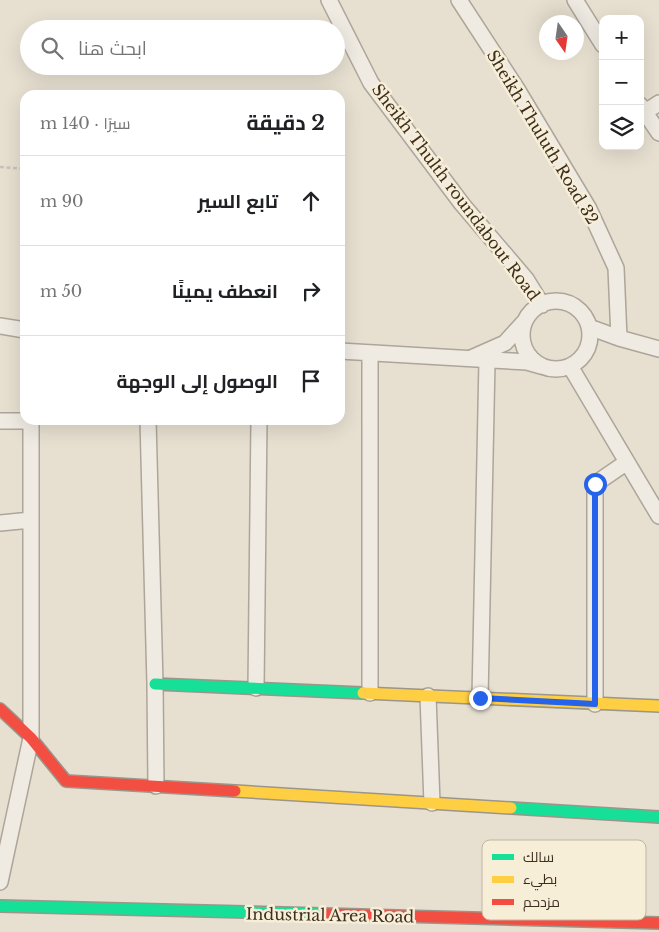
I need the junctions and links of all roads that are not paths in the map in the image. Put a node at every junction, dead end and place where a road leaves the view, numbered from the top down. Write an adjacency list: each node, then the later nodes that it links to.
1 (329, 0): 4 (street, Sheikh Thulth roundabout Road)
2 (459, 0): 16 (street, Sheikh Thuluth Road 32)
3 (575, 0): 6 (street)
4 (339, 20)
5 (345, 32): 11 (street, Sheikh Thulth roundabout Road)
6 (599, 39)
7 (659, 103): 8 (street)
8 (644, 107)
9 (644, 111): 10 (street)
10 (659, 134)
11 (542, 305): 12 (street); 14 (street)
12 (525, 321): 20 (street); 23 (street)
13 (0, 326): 15 (street)
14 (589, 327): 16 (street); 22 (street)
15 (20, 329)
16 (619, 338): 17 (street)
17 (659, 349)
18 (345, 351): 19 (street)
19 (370, 353): 20 (street); 35 (street)
20 (468, 360): 21 (street)
21 (487, 361): 23 (street); 37 (street)
22 (570, 366): 23 (street); 29 (street)
23 (547, 368)
24 (20, 420): 25 (street)
25 (0, 421)
26 (31, 425): 31 (street)
27 (148, 425): 33 (street)
28 (258, 425): 34 (street)
29 (627, 462): 30 (street); 38 (street)
30 (659, 516)
31 (31, 520): 32 (street); 41 (street)
32 (0, 523)
33 (155, 684): 34 (street); 42 (street)
34 (256, 688): 35 (street)
35 (370, 693): 36 (street)
36 (428, 696): 37 (street); 43 (street)
37 (480, 698): 38 (street)
38 (595, 704): 39 (street)
39 (659, 706)
40 (0, 709): 41 (street)
41 (31, 738): 42 (street); 45 (street)
42 (156, 786): 43 (street)
43 (432, 803): 44 (street)
44 (659, 817)
45 (0, 882)
46 (0, 906): 48 (street, Industrial Area Road)
47 (659, 923): 48 (street, Industrial Area Road)
48 (527, 926)

